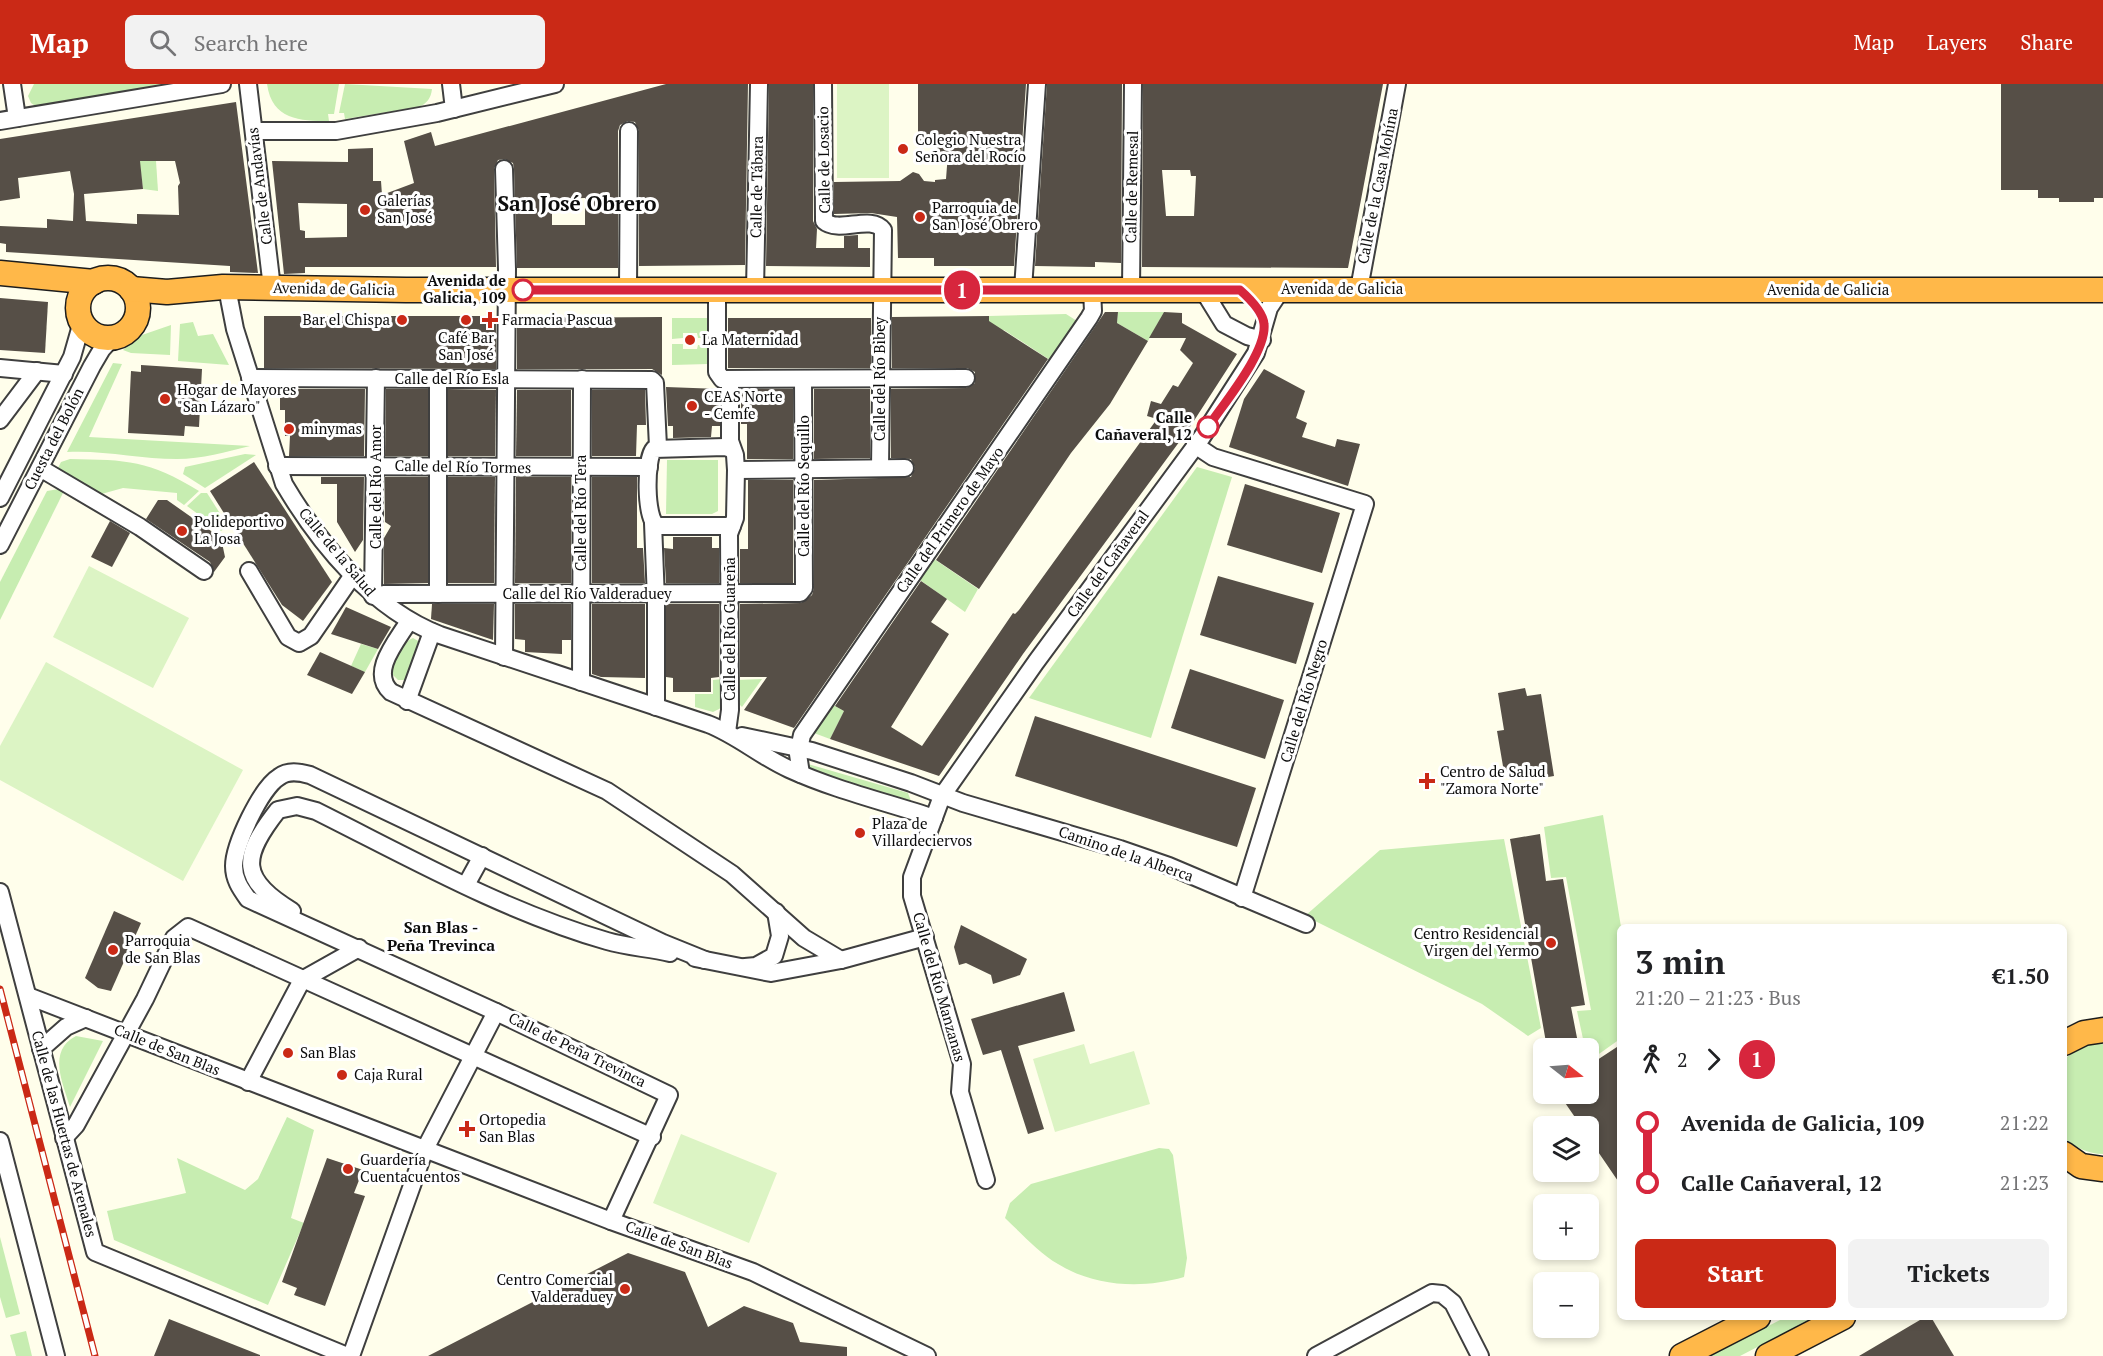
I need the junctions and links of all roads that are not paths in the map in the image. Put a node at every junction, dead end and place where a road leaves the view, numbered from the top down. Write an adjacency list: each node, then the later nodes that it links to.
1 (12, 84): 12 (street)
2 (222, 84): 12 (street)
3 (248, 84): 14 (street, Calle de Andavías)
4 (451, 84): 11 (street)
5 (555, 84): 11 (street)
6 (759, 84): 27 (street, Calle de Tábara)
7 (823, 84): 28 (street, Calle de Losacio)
8 (1037, 84): 29 (street)
9 (1133, 84): 31 (street, Calle de Remesal)
10 (1397, 84): 23 (street, Calle de la Casa Mohína)
11 (454, 109): 14 (street)
12 (17, 118): 13 (street)
13 (0, 121)
14 (254, 131): 21 (street, Calle de Andavías)
15 (629, 131): 25 (street)
16 (504, 169): 24 (street)
17 (0, 273): 18 (highway)
18 (48, 276): 19 (highway); 37 (highway)
19 (94, 282): 22 (highway); 37 (highway)
20 (223, 287): 21 (highway, Avenida de Galicia); 36 (highway, Avenida de Galicia); 44 (street, Calle de la Salud)
21 (272, 288): 24 (highway, Avenida de Galicia)
22 (131, 289): 36 (highway, Avenida de Galicia); 38 (highway)
23 (1359, 289): 34 (highway, Avenida de Galicia); 35 (highway, Avenida de Galicia)
24 (506, 290): 25 (highway, Avenida de Galicia); 48 (street)
25 (628, 290): 26 (highway, Avenida de Galicia)
26 (717, 290): 27 (highway, Avenida de Galicia); 50 (street)
27 (755, 290): 28 (highway, Avenida de Galicia)
28 (882, 290): 29 (highway, Avenida de Galicia); 52 (street, Calle del Río Bibey)
29 (1023, 290): 30 (highway, Avenida de Galicia)
30 (1092, 290): 31 (highway, Avenida de Galicia); 88 (street, Calle del Primero de Mayo)
31 (1131, 290): 32 (highway, Avenida de Galicia)
32 (1203, 290): 33 (highway, Avenida de Galicia); 39 (street)
33 (1240, 290): 34 (highway, Avenida de Galicia); 39 (street)
34 (1281, 290): 39 (street, Calle del Cañaveral)
35 (2103, 290)
36 (185, 291): 38 (highway, Avenida de Galicia)
37 (80, 314): 40 (highway); 43 (street, Cuesta del Bolón)
38 (136, 318): 40 (highway)
39 (1263, 334): 54 (street, Calle del Cañaveral)
40 (113, 337): 62 (street, Cuesta del Bolón)
41 (0, 368): 42 (street)
42 (38, 370): 43 (street); 53 (street)
43 (64, 374): 68 (street, Cuesta del Bolón)
44 (250, 378): 45 (street, Calle del Río Esla); 57 (street, Calle de la Salud)
45 (376, 378): 47 (street, Calle del Río Esla); 58 (street, Calle del Río Amor)
46 (966, 378): 52 (street)
47 (438, 379): 48 (street, Calle del Río Esla); 59 (street)
48 (505, 379): 49 (street, Calle del Río Esla); 60 (street)
49 (582, 379): 55 (street, Calle del Río Esla); 63 (street, Calle del Río Tera)
50 (726, 379): 51 (street); 56 (street)
51 (803, 379): 52 (street); 64 (street, Calle del Río Sequillo)
52 (880, 379): 65 (street, Calle del Río Bibey)
53 (0, 420)
54 (1196, 445): 90 (street, Calle del Cañaveral); 96 (street, Calle del Río Negro)
55 (658, 447): 56 (street); 61 (street)
56 (732, 449): 67 (street)
57 (277, 466): 58 (street, Calle del Río Tormes); 74 (street, Calle de la Salud)
58 (376, 466): 59 (street, Calle del Río Tormes); 81 (street, Calle del Río Amor)
59 (438, 467): 60 (street, Calle del Río Tormes); 76 (street)
60 (504, 467): 63 (street, Calle del Río Tormes); 77 (street)
61 (649, 467): 63 (street, Calle del Río Tormes); 69 (street)
62 (39, 468): 71 (street, Cuesta del Bolón); 72 (street)
63 (581, 468): 78 (street, Calle del Río Tera)
64 (804, 468): 65 (street); 67 (street); 75 (street, Calle del Río Sequillo)
65 (880, 468): 66 (street)
66 (905, 468)
67 (736, 470): 70 (street)
68 (0, 498)
69 (653, 523): 70 (street); 79 (street)
70 (732, 526): 80 (street, Calle del Río Guareña)
71 (0, 545)
72 (204, 571)
73 (249, 571): 74 (street)
74 (353, 575): 81 (street, Calle de la Salud)
75 (801, 592): 80 (street, Calle del Río Valderaduey)
76 (431, 594): 77 (street, Calle del Río Valderaduey); 81 (street, Calle del Río Valderaduey); 82 (street)
77 (504, 594): 78 (street, Calle del Río Valderaduey); 83 (street)
78 (581, 594): 79 (street, Calle del Río Valderaduey); 84 (street, Calle del Río Tera)
79 (656, 594): 80 (street, Calle del Río Valderaduey); 86 (street)
80 (730, 594): 87 (street, Calle del Río Guareña)
81 (373, 596): 82 (street, Calle de la Salud)
82 (420, 626): 83 (street, Calle de la Salud); 85 (street); 85 (street)
83 (504, 657): 84 (street, Calle de la Salud)
84 (580, 682): 86 (street, Calle de la Salud)
85 (407, 701): 97 (street)
86 (656, 707): 87 (street, Calle de la Salud)
87 (727, 732): 88 (street); 89 (street)
88 (798, 748): 89 (street); 90 (street)
89 (801, 774): 91 (street)
90 (942, 796): 91 (street, Calle del Río Manzanas); 96 (street, Camino de la Alberca)
91 (934, 818): 99 (street, Calle del Río Manzanas)
92 (253, 833): 93 (street, Calle de Peña Trevinca); 94 (street, Calle de Peña Trevinca); 100 (street, Calle de Peña Trevinca)
93 (482, 856): 94 (street); 101 (street, Calle de Peña Trevinca)
94 (466, 885): 101 (street, Calle de Peña Trevinca)
95 (0, 892): 105 (street, Calle de las Huertas de Arenales)
96 (1242, 898): 98 (street, Camino de la Alberca)
97 (776, 912): 102 (street); 103 (street, Calle de Peña Trevinca)
98 (1306, 924)
99 (925, 937): 102 (street, Calle de Peña Trevinca); 118 (street, Calle del Río Manzanas)
100 (359, 948): 104 (street); 106 (street, Calle de Peña Trevinca)
101 (705, 960): 103 (street, Calle de Peña Trevinca)
102 (841, 960): 103 (street, Calle de Peña Trevinca)
103 (738, 968)
104 (302, 980): 109 (street); 112 (street); 113 (street)
105 (28, 996): 107 (street, Calle de San Blas); 111 (street, Calle de las Huertas de Arenales)
106 (496, 1011): 112 (street); 114 (street, Calle de Peña Trevinca)
107 (86, 1018): 109 (street, Calle de San Blas); 111 (street)
108 (2103, 1030): 110 (highway)
109 (126, 1033): 113 (street, Calle de San Blas); 115 (street)
110 (2067, 1042)
111 (41, 1049): 115 (street, Calle de las Huertas de Arenales)
112 (471, 1056): 114 (street); 117 (street)
113 (248, 1082): 117 (street, Calle de San Blas)
114 (652, 1137): 119 (street, Calle de Peña Trevinca)
115 (64, 1138): 123 (street, Calle de las Huertas de Arenales)
116 (0, 1142): 122 (street)
117 (425, 1149): 119 (street, Calle de San Blas); 123 (street)
118 (986, 1180)
119 (611, 1221): 124 (street, Calle de San Blas)
120 (1752, 1320): 127 (highway)
121 (1837, 1320): 128 (highway)
122 (56, 1356)
123 (349, 1356)
124 (927, 1356)
125 (1316, 1356): 126 (street)
126 (1480, 1356)
127 (1682, 1356)
128 (1768, 1356)

